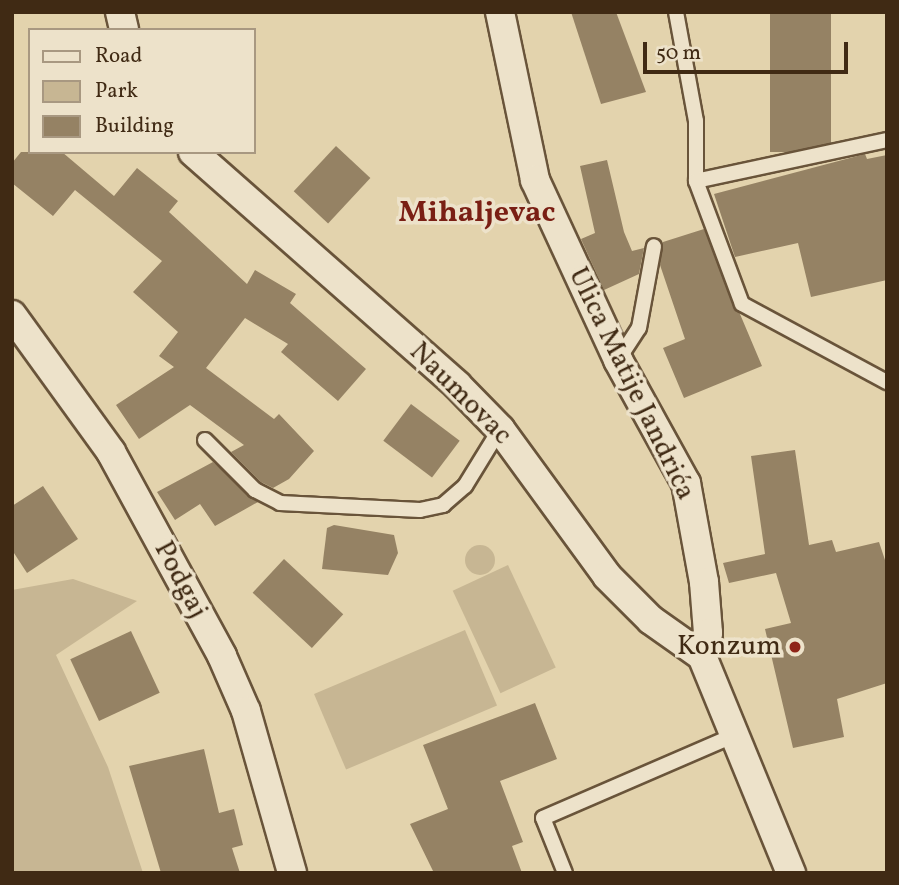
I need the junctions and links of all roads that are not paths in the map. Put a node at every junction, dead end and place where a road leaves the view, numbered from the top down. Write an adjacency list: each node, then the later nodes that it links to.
1 (500, 12): 8 (street, Ulica Matije Jandrića)
2 (676, 12): 5 (lane)
3 (887, 140): 5 (lane)
4 (195, 154): 10 (street, Naumovac)
5 (696, 181): 9 (lane)
6 (654, 246): 8 (lane)
7 (12, 315): 14 (street, Podgaj)
8 (618, 360): 12 (street, Ulica Matije Jandrića)
9 (887, 382)
10 (500, 429): 11 (lane); 12 (street, Naumovac)
11 (205, 440)
12 (702, 656): 13 (street)
13 (737, 734): 15 (lane); 16 (street)
14 (292, 873)
15 (565, 873)
16 (791, 873)

